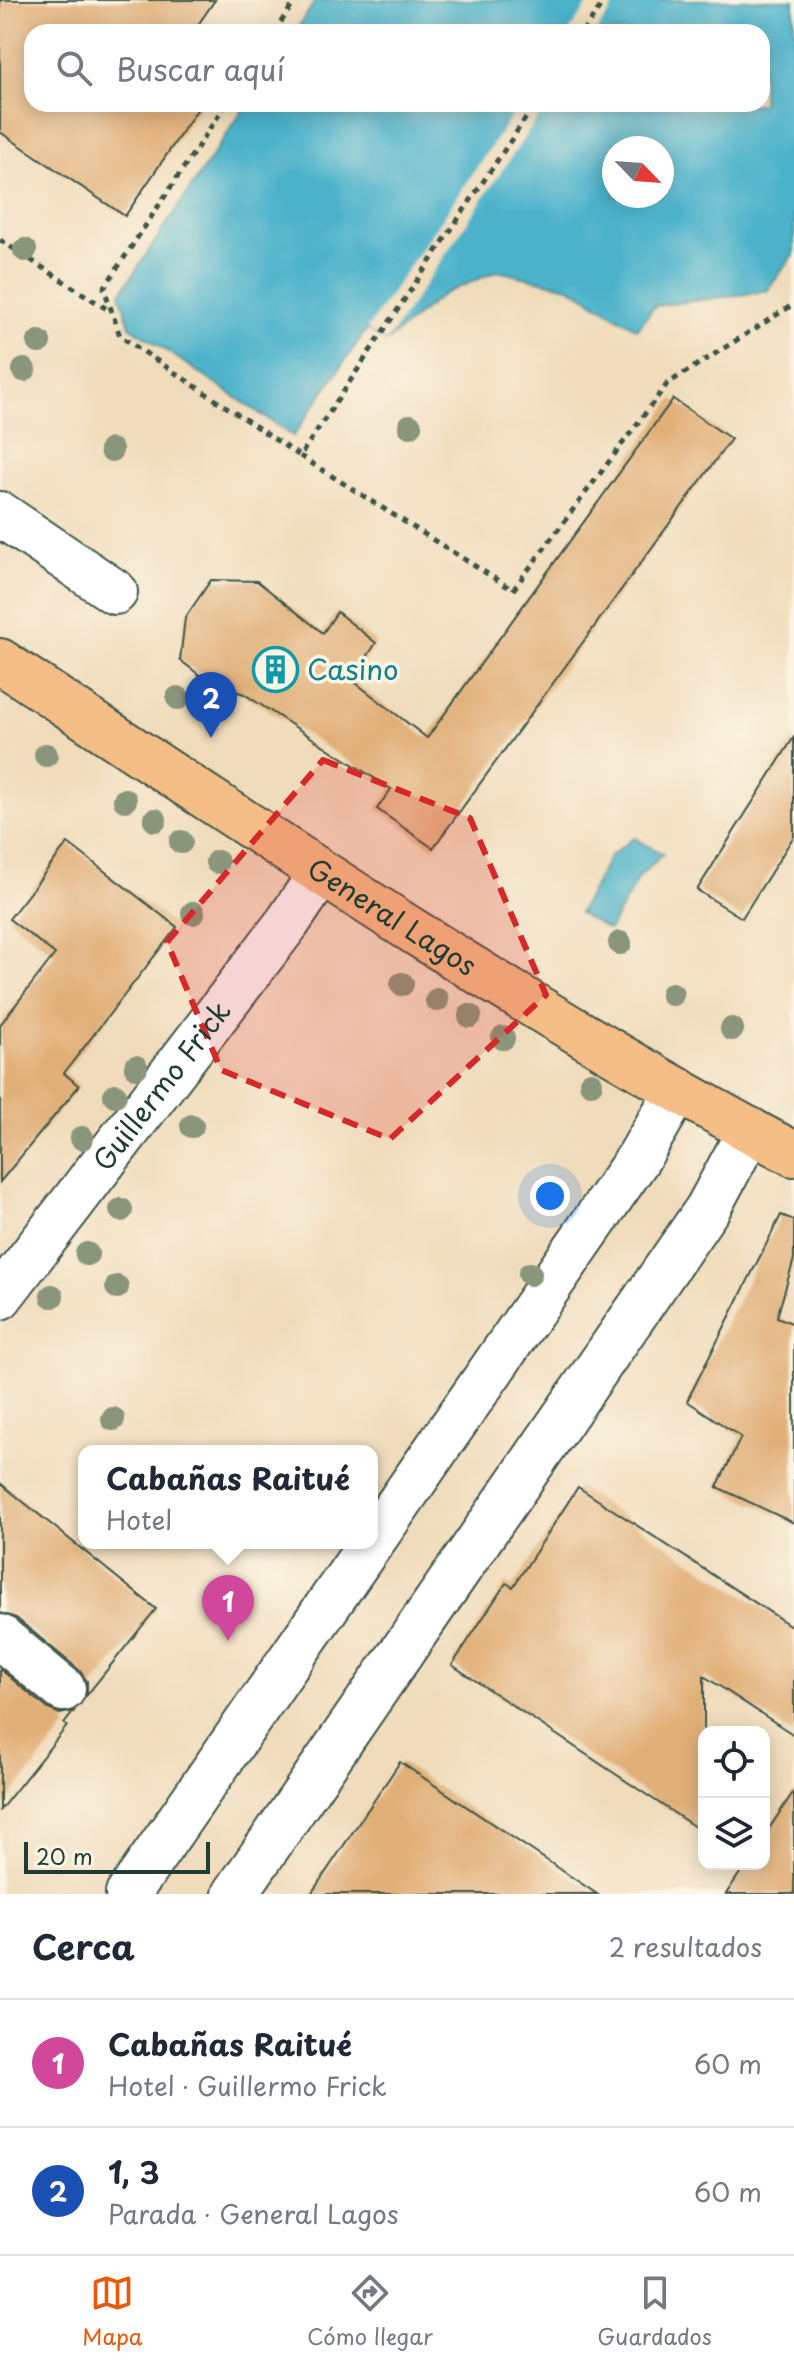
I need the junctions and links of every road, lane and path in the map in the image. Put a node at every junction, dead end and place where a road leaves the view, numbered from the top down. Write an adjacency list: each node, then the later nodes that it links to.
1 (296, 0): 3 (path)
2 (605, 0): 4 (path)
3 (280, 24)
4 (588, 24)
5 (221, 112): 9 (path)
6 (530, 112): 10 (path)
7 (0, 240): 9 (path)
8 (794, 304): 10 (path)
9 (112, 313): 10 (path)
10 (300, 456)
11 (0, 514): 12 (street)
12 (115, 592)
13 (0, 661): 14 (main road, General Lagos)
14 (321, 873): 15 (main road, General Lagos); 18 (street, Guillermo Frick)
15 (678, 1090): 16 (main road, General Lagos); 19 (street)
16 (750, 1130): 17 (main road, General Lagos); 24 (street)
17 (794, 1154)
18 (0, 1297)
19 (378, 1533)
20 (367, 1549): 23 (street)
21 (0, 1637): 22 (street)
22 (63, 1689)
23 (128, 1894)
24 (235, 1894)

